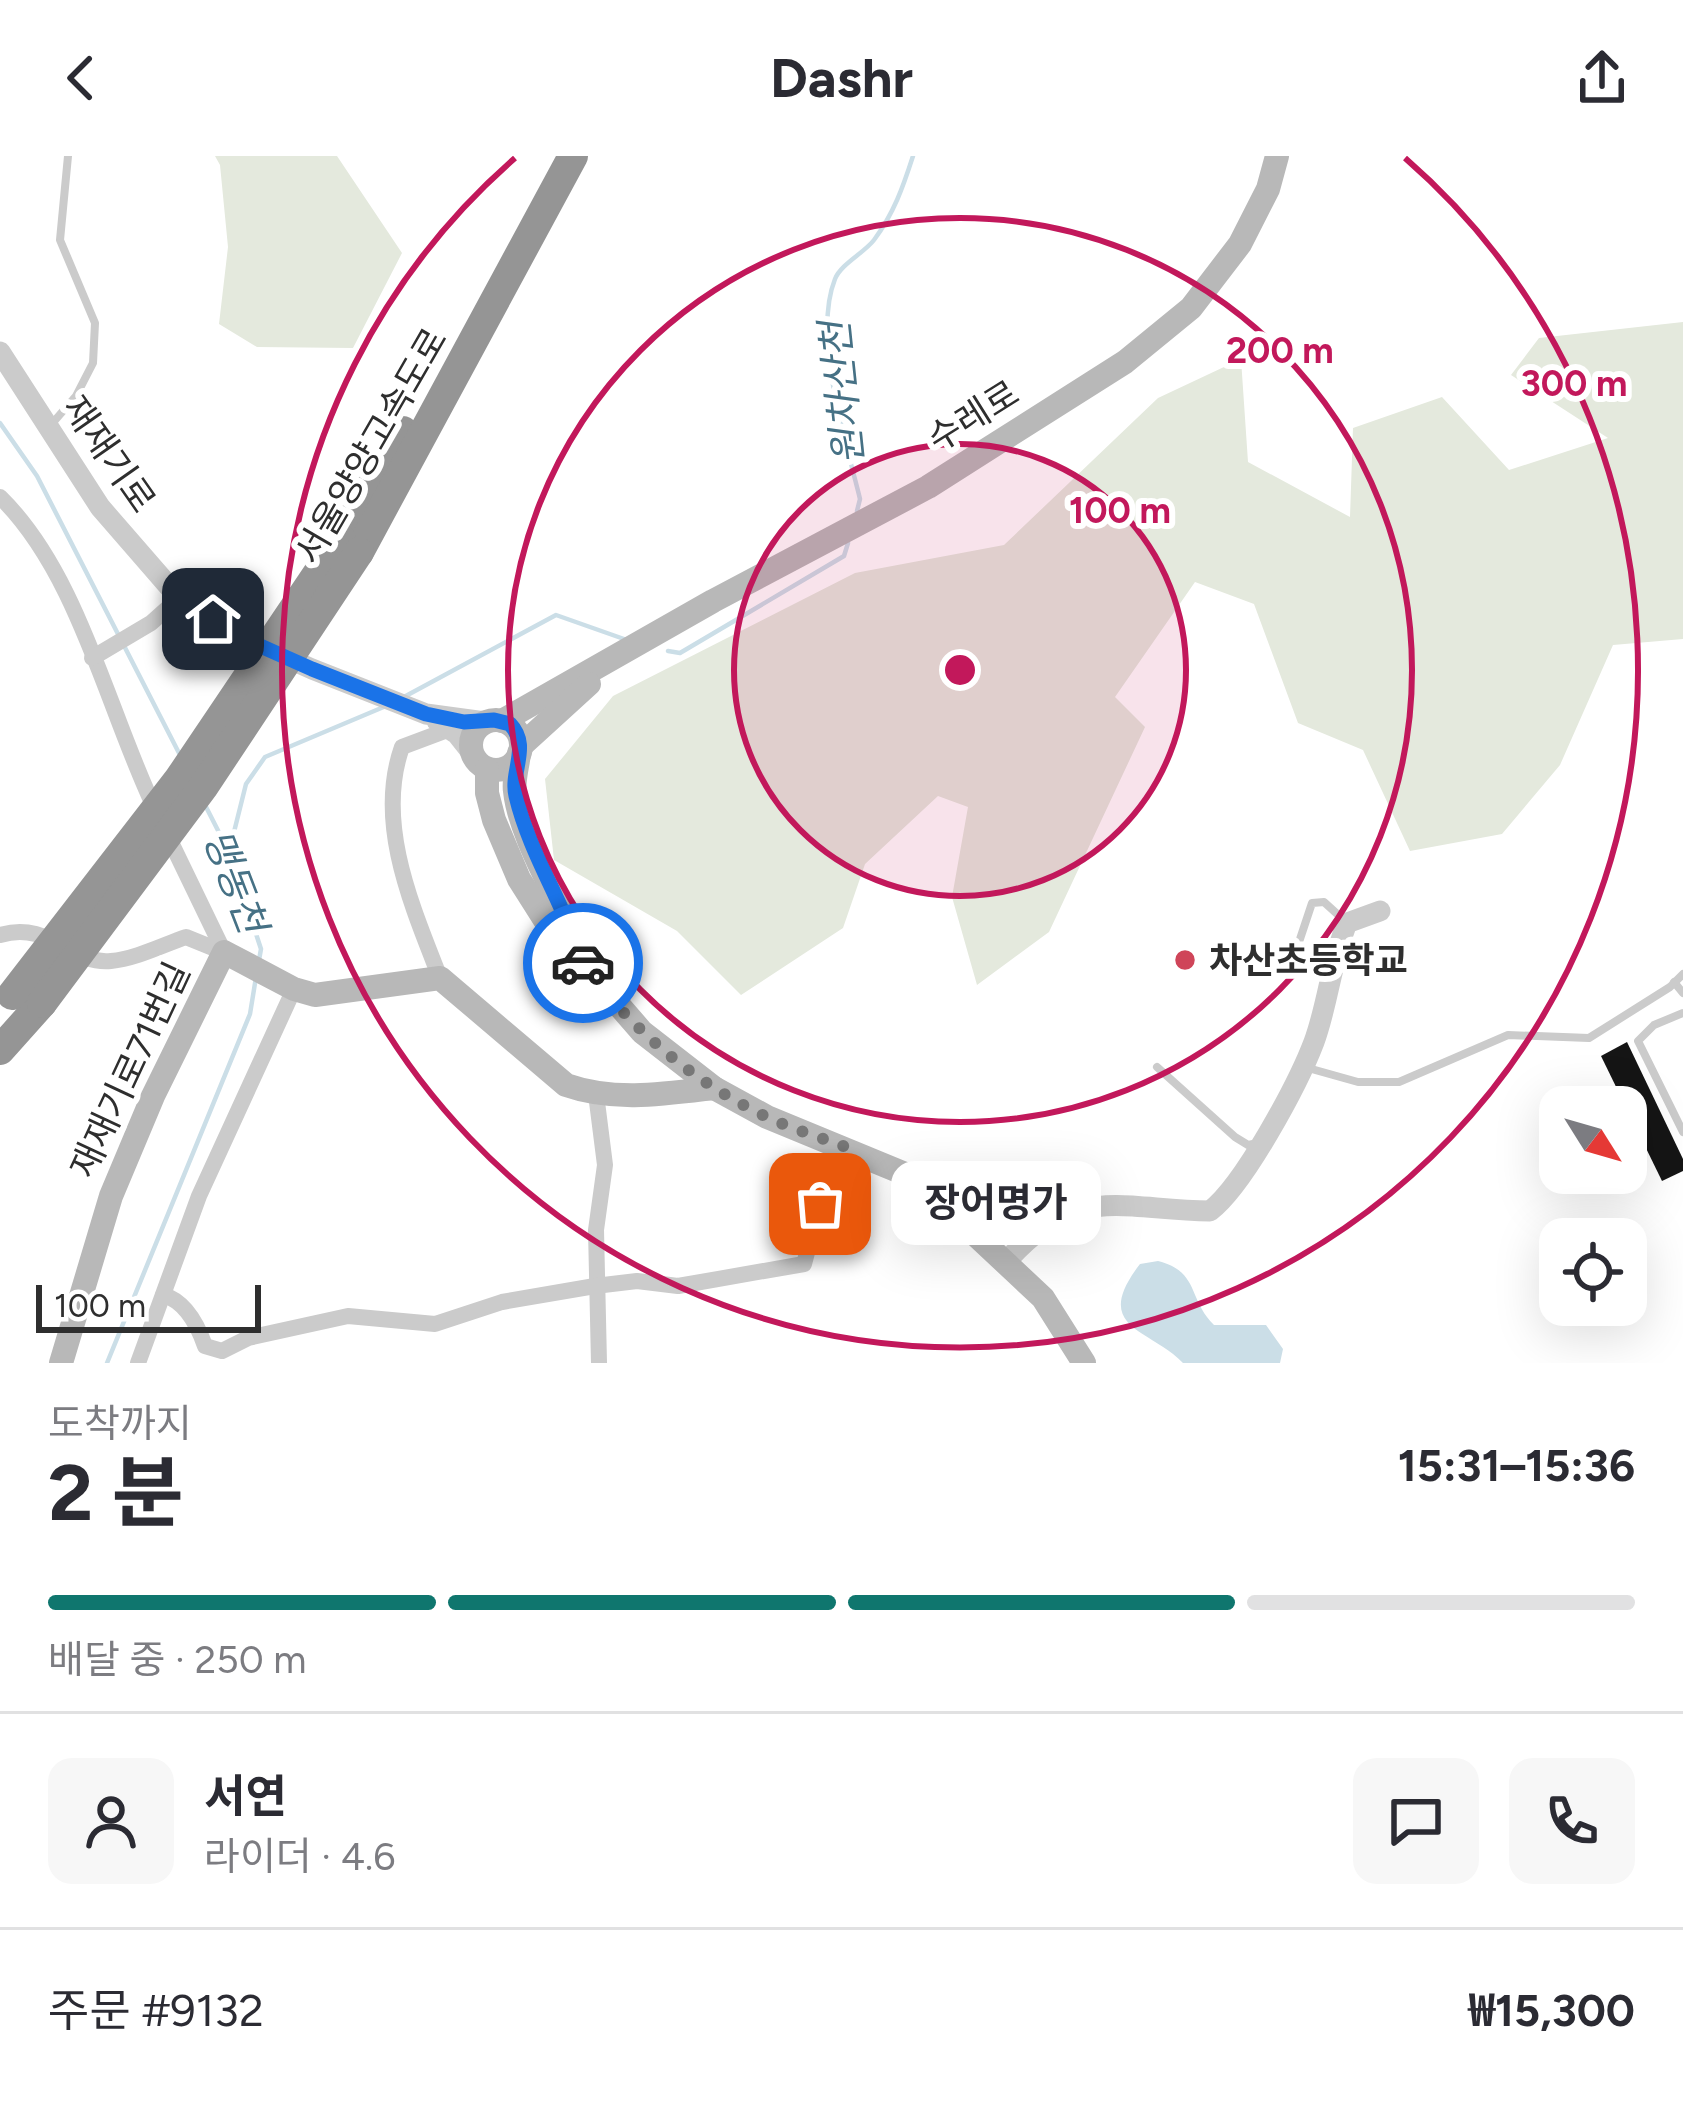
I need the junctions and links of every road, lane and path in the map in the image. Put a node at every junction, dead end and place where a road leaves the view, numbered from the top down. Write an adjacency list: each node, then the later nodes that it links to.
1 (68, 156): 6 (lane)
2 (550, 156): 8 (highway, 서울양양고속도로)
3 (573, 156): 8 (highway, 서울양양고속도로)
4 (1277, 156): 10 (main road, 수레로)
5 (0, 352): 6 (street, 재재기로)
6 (49, 427): 9 (street, 재재기로)
7 (0, 497): 11 (street, 재재기로71번길)
8 (350, 546): 28 (highway, 서울양양고속도로, bridge)
9 (179, 598): 11 (street); 12 (street, 재재기로)
10 (628, 651): 13 (main road, 수레로); 15 (main road, 수레로)
11 (92, 658): 20 (street, 재재기로71번길)
12 (426, 714): 13 (street); 14 (street)
13 (494, 722): 15 (main road); 16 (main road)
14 (450, 729): 16 (street); 24 (street)
15 (520, 750): 16 (main road); 21 (main road)
16 (480, 761): 21 (main road)
17 (1380, 911): 18 (street)
18 (1347, 923): 22 (lane); 31 (street)
19 (0, 935): 20 (street)
20 (224, 952): 26 (main road); 41 (main road, 재재기로71번길)
21 (584, 965): 33 (main road)
22 (1291, 966)
23 (1683, 974): 25 (lane)
24 (440, 978): 26 (main road); 34 (main road)
25 (1674, 982): 27 (lane); 31 (lane)
26 (294, 989): 40 (street)
27 (1683, 993)
28 (18, 1002): 30 (highway, 서울양양고속도로)
29 (1683, 1013): 35 (lane)
30 (0, 1050)
31 (1302, 1066): 36 (street)
32 (1157, 1067): 36 (lane)
33 (714, 1088): 34 (main road); 37 (main road)
34 (596, 1094): 39 (street)
35 (1683, 1132)
36 (1260, 1143): 38 (street)
37 (846, 1147): 38 (main road); 39 (street)
38 (1006, 1262): 44 (main road)
39 (595, 1286): 40 (street); 43 (street)
40 (164, 1295): 42 (street)
41 (61, 1363)
42 (138, 1363)
43 (598, 1363)
44 (1084, 1363)

